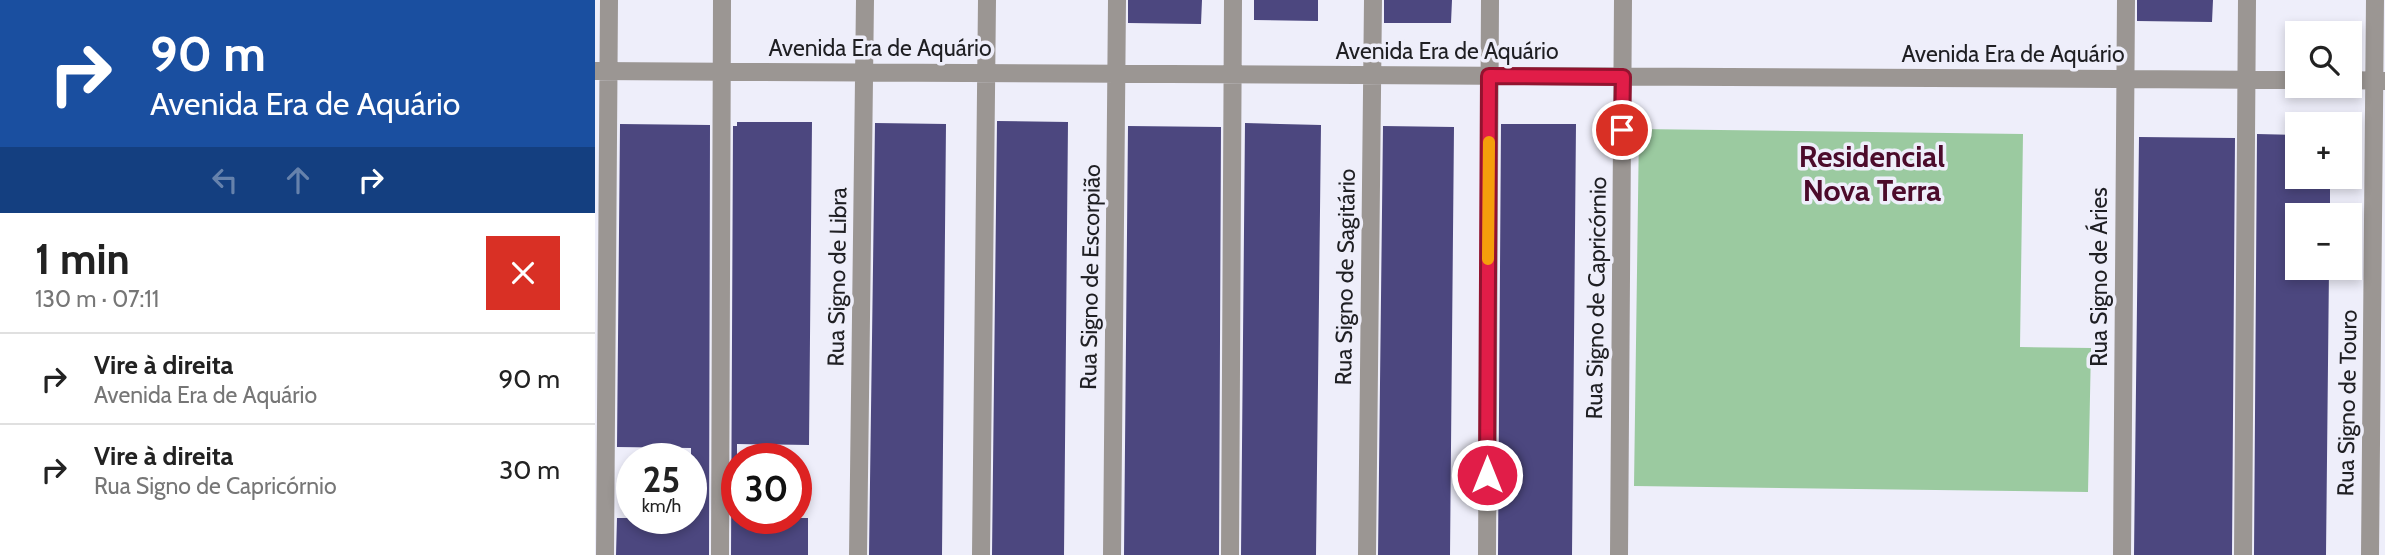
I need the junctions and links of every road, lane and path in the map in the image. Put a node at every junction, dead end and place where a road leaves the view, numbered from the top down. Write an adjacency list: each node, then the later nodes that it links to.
1 (609, 0): 13 (street)
2 (722, 0): 14 (street)
3 (865, 0): 15 (street, Rua Signo de Libra)
4 (987, 0): 16 (street)
5 (1117, 0): 17 (street, Rua Signo de Escorpião)
6 (1233, 0): 18 (street)
7 (1373, 0): 19 (street, Rua Signo de Sagitário)
8 (1490, 0): 20 (street)
9 (1623, 0): 21 (street, Rua Signo de Capricórnio)
10 (2126, 0): 22 (street, Rua Signo de Áries)
11 (2247, 0): 23 (street)
12 (2375, 0): 26 (street, Rua Signo de Touro)
13 (602, 71): 14 (street, Avenida Era de Aquário); 27 (street)
14 (722, 72): 15 (street, Avenida Era de Aquário); 28 (street)
15 (864, 72): 16 (street, Avenida Era de Aquário); 29 (street, Rua Signo de Libra)
16 (986, 73): 17 (street, Avenida Era de Aquário); 30 (street)
17 (1116, 74): 18 (street, Avenida Era de Aquário); 31 (street, Rua Signo de Escorpião)
18 (1233, 74): 19 (street, Avenida Era de Aquário); 32 (street)
19 (1372, 75): 20 (street, Avenida Era de Aquário); 33 (street, Rua Signo de Sagitário)
20 (1489, 76): 21 (street, Avenida Era de Aquário); 34 (street)
21 (1623, 77): 22 (street, Avenida Era de Aquário); 35 (street, Rua Signo de Capricórnio)
22 (2125, 79): 23 (street, Avenida Era de Aquário); 36 (street, Rua Signo de Áries)
23 (2246, 80): 24 (street, Avenida Era de Aquário); 37 (street)
24 (2285, 80)
25 (2362, 80): 26 (street)
26 (2380, 80): 38 (street, Rua Signo de Touro)
27 (605, 555)
28 (720, 555)
29 (858, 555)
30 (981, 555)
31 (1111, 555)
32 (1230, 555)
33 (1367, 555)
34 (1487, 555)
35 (1619, 555)
36 (2122, 555)
37 (2243, 555)
38 (2370, 555)

